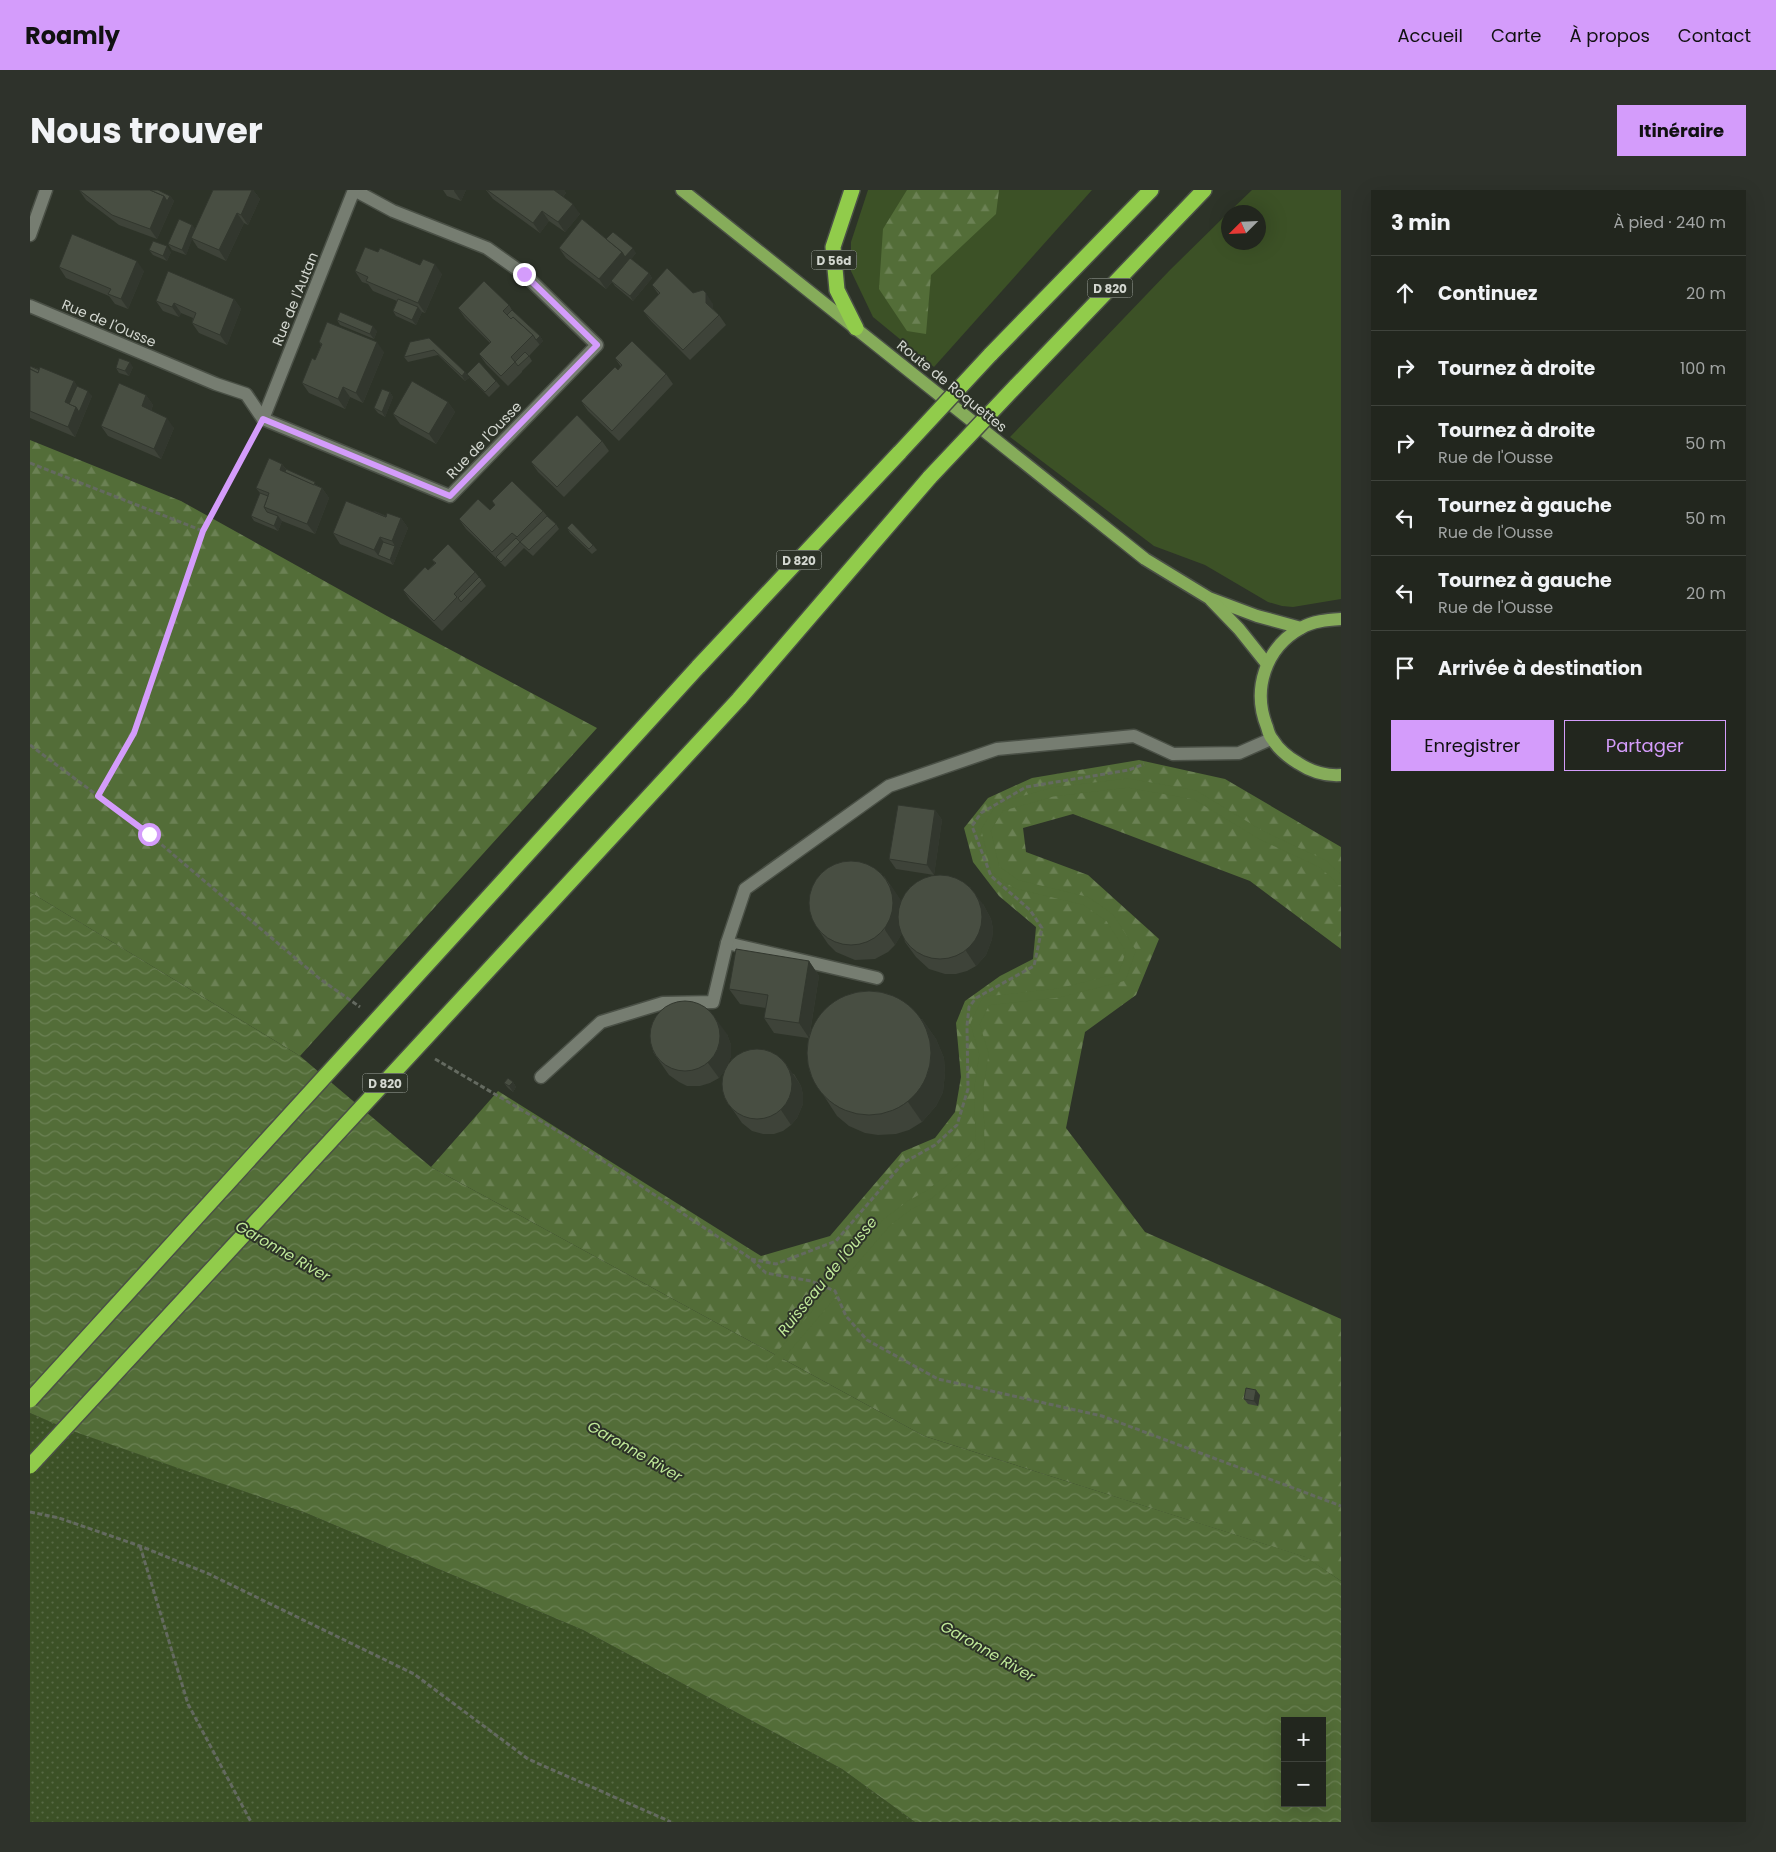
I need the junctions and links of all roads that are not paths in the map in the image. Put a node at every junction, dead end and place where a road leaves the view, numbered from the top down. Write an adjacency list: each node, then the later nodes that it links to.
1 (46, 190): 7 (street)
2 (354, 190): 10 (street, Rue de l'Autan); 10 (street, Rue de l'Ousse)
3 (682, 190): 9 (main road, Route de Roquettes)
4 (852, 190): 9 (highway, D 56d)
5 (1152, 190): 20 (highway, D 820, bridge)
6 (1204, 190): 21 (highway, D 820, bridge)
7 (30, 235)
8 (30, 306): 10 (street, Rue de l'Ousse)
9 (856, 328): 11 (main road, Route de Roquettes)
10 (263, 419)
11 (1209, 598): 13 (main road, Route de Roquettes); 14 (main road, Route de Roquettes)
12 (1341, 619): 13 (main road)
13 (1301, 628): 14 (main road)
14 (1267, 664): 15 (main road)
15 (1272, 739): 16 (main road); 17 (street)
16 (1341, 774)
17 (727, 943): 18 (street); 19 (street)
18 (877, 978)
19 (542, 1077)
20 (30, 1400)
21 (30, 1466)

